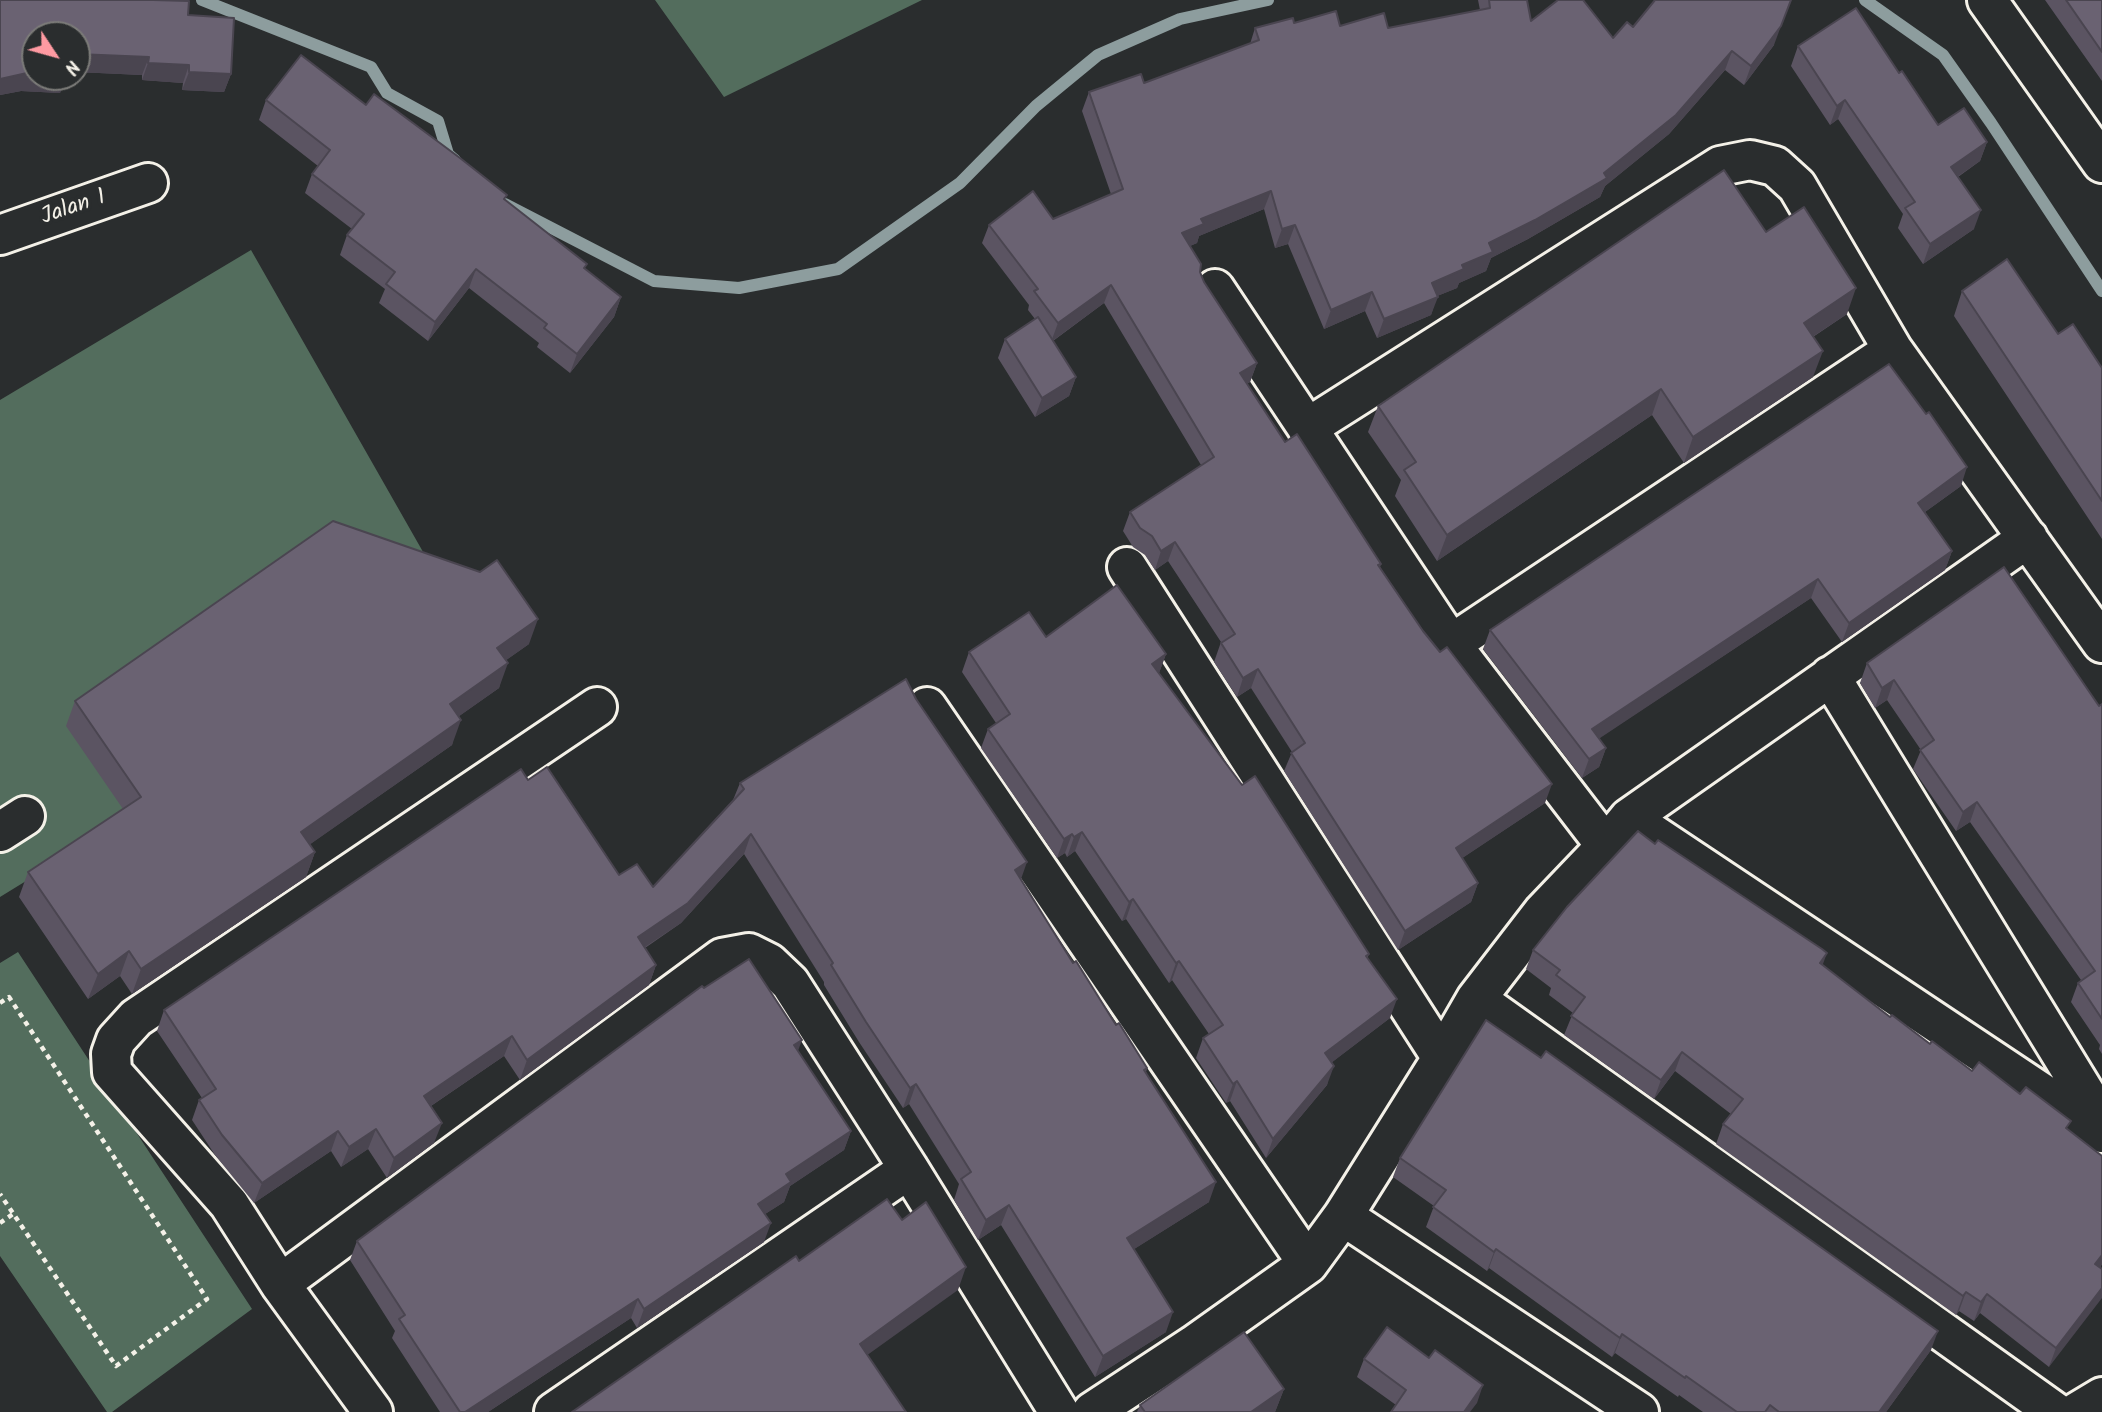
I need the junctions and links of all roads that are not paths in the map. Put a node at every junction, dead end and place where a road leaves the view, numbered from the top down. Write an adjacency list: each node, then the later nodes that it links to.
1 (1987, 0): 2 (street)
2 (2102, 163)
3 (148, 183): 4 (street, Jalan 1)
4 (0, 235)
5 (1215, 289): 7 (street)
6 (1893, 350): 7 (street); 8 (street); 11 (street)
7 (1307, 428): 11 (street)
8 (2028, 538): 10 (street); 12 (street)
9 (1127, 567): 17 (street)
10 (2102, 643)
11 (1451, 644): 15 (street)
12 (1830, 676): 15 (street); 18 (street)
13 (597, 707): 23 (street)
14 (927, 707): 22 (street)
15 (1618, 832): 16 (street); 19 (street)
16 (1476, 999): 17 (street); 30 (street)
17 (1442, 1058): 21 (street)
18 (2102, 1121)
19 (2102, 1133)
20 (909, 1169): 23 (street); 26 (street); 27 (street)
21 (1343, 1216): 22 (street); 29 (street)
22 (1308, 1264): 28 (street)
23 (280, 1284): 25 (street)
24 (2102, 1398): 31 (street)
25 (373, 1412)
26 (554, 1412)
27 (1059, 1412)
28 (1092, 1412)
29 (1639, 1412)
30 (2055, 1412)
31 (2077, 1412)

